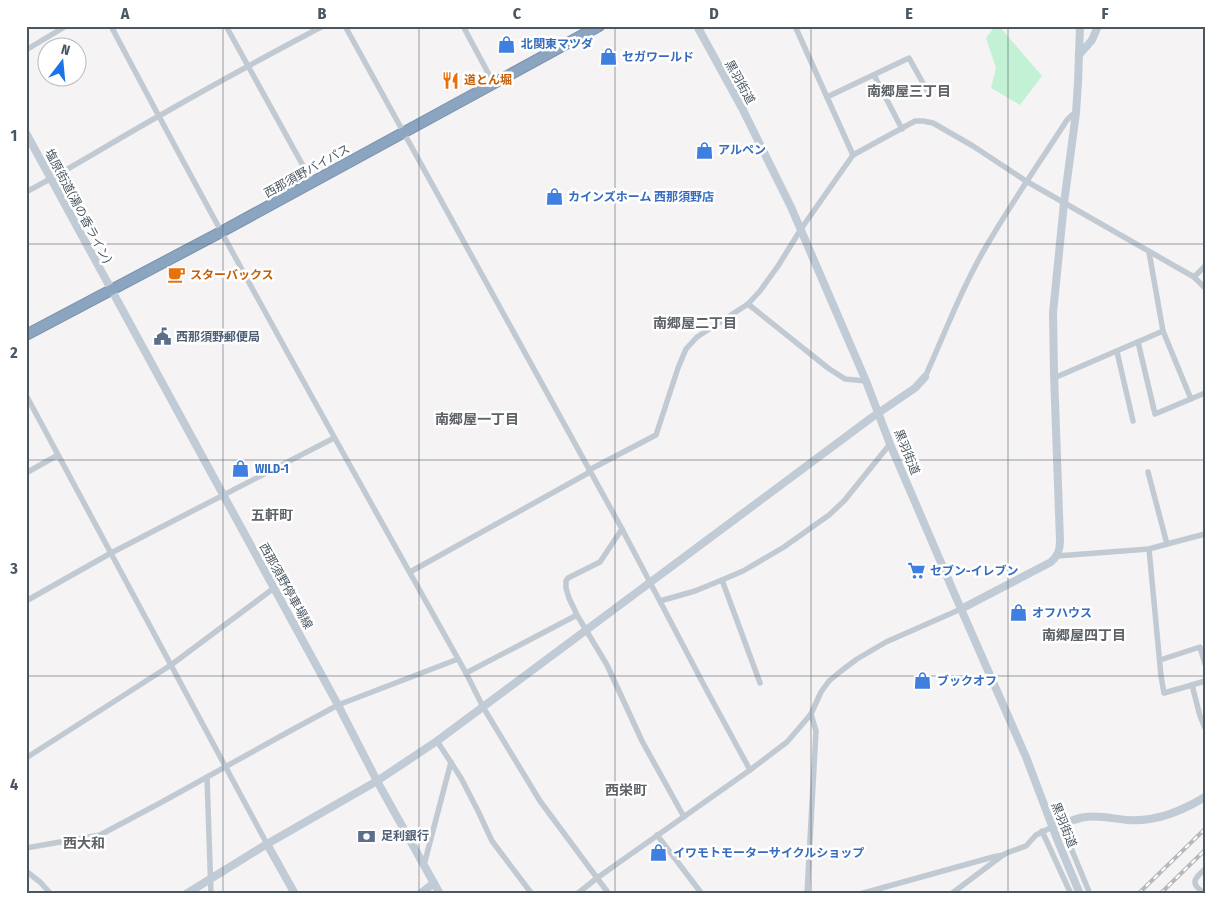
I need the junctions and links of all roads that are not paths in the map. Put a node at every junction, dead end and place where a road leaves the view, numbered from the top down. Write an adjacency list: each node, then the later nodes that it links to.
1 (66, 26): 13 (street)
2 (111, 26): 21 (street)
3 (226, 26): 15 (street)
4 (323, 26): 15 (street)
5 (345, 26): 24 (street)
6 (463, 26): 17 (street)
7 (599, 26): 12 (highway, 西那須野バイパス)
8 (697, 26): 31 (street, 黒羽街道)
9 (1080, 26): 14 (street)
10 (1098, 26): 14 (street)
11 (796, 27): 19 (street)
12 (584, 30): 17 (highway, 西那須野バイパス)
13 (26, 50)
14 (1079, 55): 20 (street)
15 (248, 66): 21 (street); 28 (street)
16 (874, 75): 18 (street); 19 (street); 22 (street)
17 (494, 84): 24 (highway, 西那須野バイパス)
18 (929, 94)
19 (827, 97): 25 (street)
20 (1076, 113): 27 (street); 30 (street)
21 (158, 116): 26 (street); 32 (street)
22 (902, 129): 25 (street); 27 (street)
23 (26, 133): 26 (street, 塩原街道(湯の香ライン))
24 (404, 133): 28 (highway, 西那須野バイパス); 54 (street)
25 (853, 155): 31 (street)
26 (51, 179): 29 (street); 37 (street, 塩原街道(湯の香ライン))
27 (1026, 181): 30 (street); 43 (street)
28 (312, 182): 32 (highway, 西那須野バイパス)
29 (26, 192)
30 (1064, 203): 33 (street); 44 (street)
31 (800, 229): 38 (street); 45 (street, 黒羽街道)
32 (222, 232): 37 (highway, 西那須野バイパス); 51 (street)
33 (1149, 252): 35 (street); 39 (street)
34 (1205, 266): 35 (street)
35 (1194, 277): 36 (street)
36 (1205, 288)
37 (111, 290): 40 (highway, 西那須野バイパス); 57 (street, 西那須野停車場線)
38 (748, 304): 45 (street); 54 (street)
39 (1163, 331): 41 (street); 48 (street)
40 (26, 335)
41 (1138, 342): 42 (street); 48 (street)
42 (1117, 352): 44 (street); 50 (street)
43 (925, 377): 49 (street)
44 (1054, 378): 63 (street)
45 (866, 381): 49 (street, 黒羽街道)
46 (1204, 394): 48 (street)
47 (26, 395): 53 (street)
48 (1190, 399)
49 (879, 413): 52 (street, 黒羽街道); 66 (street)
50 (1132, 421)
51 (334, 438): 57 (street); 64 (street)
52 (890, 444): 65 (street); 70 (street, 黒羽街道)
53 (58, 455): 56 (street); 62 (street)
54 (589, 471): 58 (street); 64 (street)
55 (1148, 472): 60 (street)
56 (26, 473)
57 (223, 495): 62 (street); 67 (street, 西那須野停車場線)
58 (622, 530): 66 (street); 71 (street)
59 (1205, 534): 60 (street)
60 (1166, 544): 61 (street)
61 (1149, 550): 63 (street); 74 (street)
62 (111, 553): 68 (street); 76 (street)
63 (1057, 556): 70 (street)
64 (410, 572): 73 (street)
65 (722, 580): 69 (street); 79 (street)
66 (651, 583): 69 (street); 72 (street)
67 (274, 588): 76 (street); 81 (street, 西那須野停車場線)
68 (26, 601)
69 (660, 601): 89 (street)
70 (961, 609): 83 (street); 95 (street, 黒羽街道)
71 (577, 615): 72 (street); 77 (street)
72 (587, 630): 82 (street); 93 (street)
73 (458, 659): 77 (street); 81 (street)
74 (1160, 660): 75 (street); 80 (street)
75 (1205, 664)
76 (171, 665): 86 (street); 88 (street)
77 (466, 673): 82 (street)
78 (1205, 680): 80 (street)
79 (760, 683)
80 (1192, 685): 84 (street)
81 (338, 705): 88 (street); 91 (street, 西那須野停車場線)
82 (483, 707): 85 (street); 104 (street)
83 (811, 714): 89 (street); 117 (street)
84 (1205, 728)
85 (437, 742): 87 (street); 91 (street)
86 (26, 758)
87 (451, 762): 101 (street); 113 (street)
88 (226, 766): 90 (street); 98 (street)
89 (750, 770): 93 (street)
90 (207, 778): 99 (street); 105 (street)
91 (377, 781): 98 (street); 101 (street, 西那須野停車場線)
92 (1205, 798): 94 (street)
93 (684, 817): 97 (street)
94 (1061, 824): 95 (street); 122 (street)
95 (1052, 827): 96 (street); 121 (street, 黒羽街道)
96 (1042, 831): 100 (street); 120 (street)
97 (657, 835): 104 (street); 116 (street)
98 (267, 844): 105 (street); 110 (street)
99 (26, 848)
100 (1003, 855): 118 (street); 119 (street)
101 (424, 864): 106 (street, 西那須野停車場線)
102 (1205, 869): 123 (street)
103 (26, 871): 107 (street)
104 (597, 878): 114 (street); 115 (street)
105 (210, 879): 108 (street); 109 (street)
106 (434, 884): 111 (street); 112 (street, 西那須野停車場線)
107 (51, 894)
108 (186, 894)
109 (211, 894)
110 (295, 894)
111 (420, 894)
112 (440, 894)
113 (532, 894)
114 (577, 894)
115 (609, 894)
116 (702, 894)
117 (807, 894)
118 (860, 894)
119 (951, 894)
120 (1070, 894)
121 (1080, 894)
122 (1090, 894)
123 (1205, 894)

